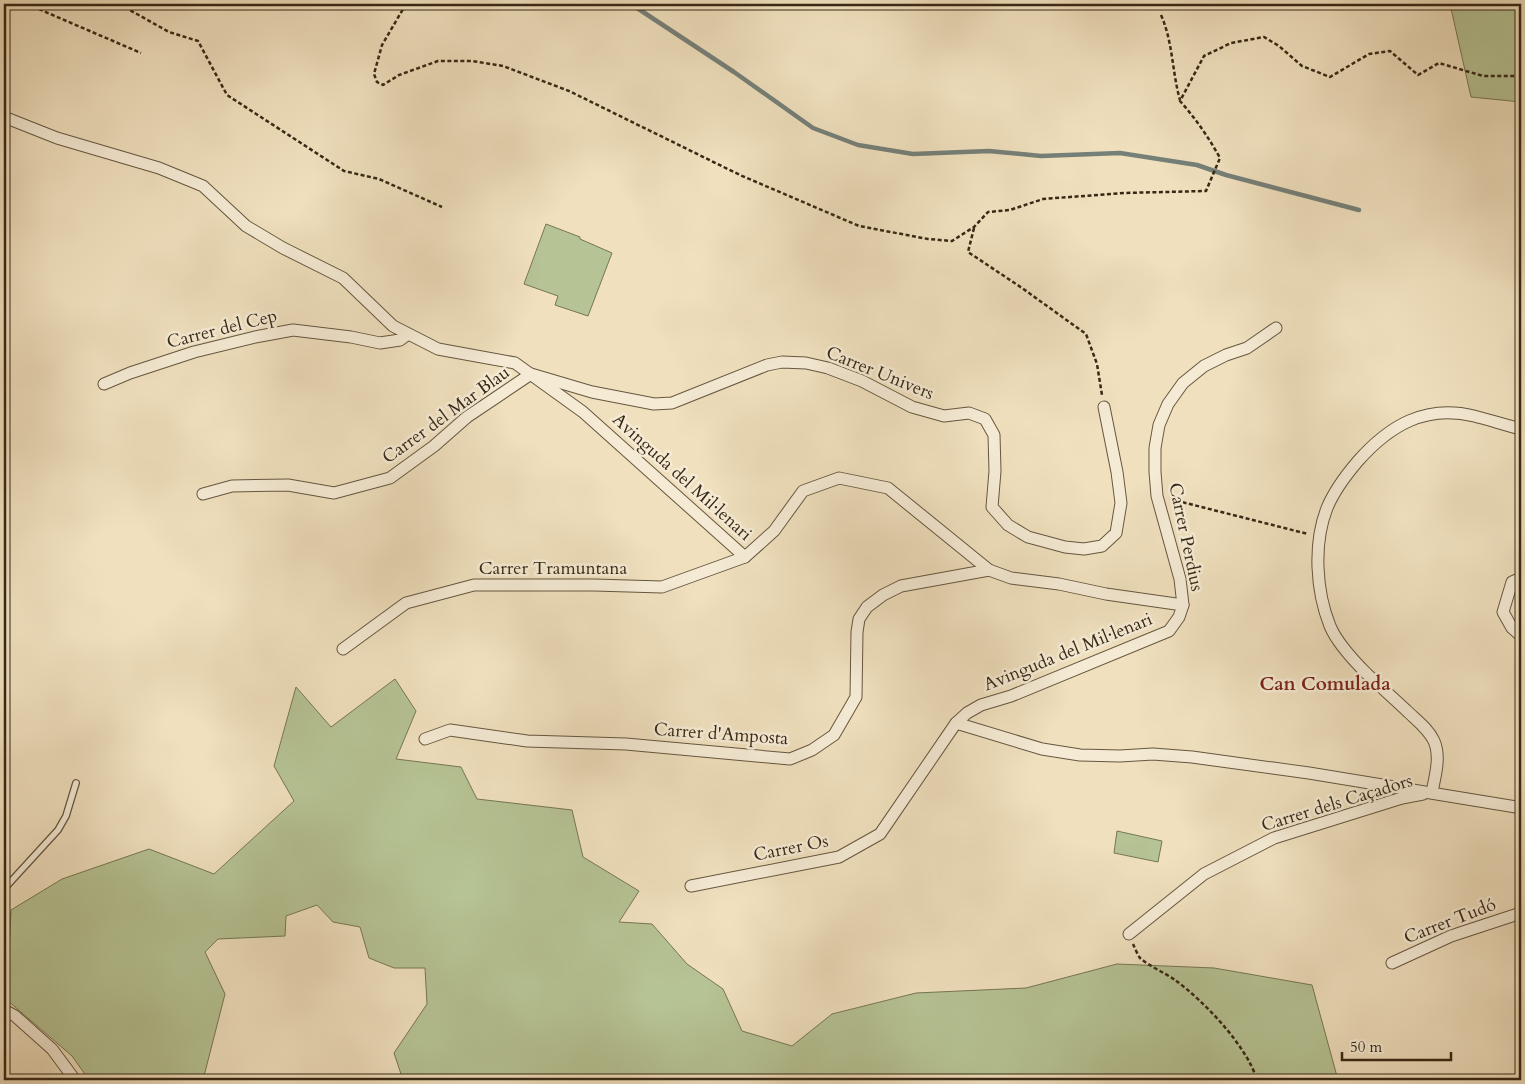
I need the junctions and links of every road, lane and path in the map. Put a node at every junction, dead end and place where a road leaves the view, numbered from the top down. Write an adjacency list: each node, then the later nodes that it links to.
1 (27, 4): 5 (path)
2 (119, 4): 9 (path)
3 (406, 4): 10 (path)
4 (1161, 15): 7 (path)
5 (141, 54)
6 (1521, 76): 7 (path)
7 (1180, 101): 10 (path)
8 (4, 117): 12 (street, Avinguda del Mil·lenari)
9 (442, 207)
10 (974, 227): 15 (path)
11 (1276, 328): 18 (street, Carrer Perdius)
12 (408, 334): 13 (street, Avinguda del Mil·lenari); 14 (street, Carrer del Cep)
13 (531, 374): 15 (street, Carrer Univers); 17 (street, Carrer del Mar Blau); 20 (street, Avinguda del Mil·lenari)
14 (104, 384)
15 (1104, 407)
16 (1521, 429): 19 (street)
17 (204, 494)
18 (1157, 496): 19 (path); 23 (street, Carrer Perdius)
19 (1319, 537): 29 (street)
20 (745, 557): 21 (street, Avinguda del Mil·lenari); 25 (street, Carrer Tramuntana)
21 (989, 570): 23 (street, Avinguda del Mil·lenari); 27 (street, Carrer d'Amposta)
22 (1521, 578): 24 (street)
23 (1183, 605): 26 (street, Avinguda del Mil·lenari)
24 (1521, 636)
25 (344, 649)
26 (956, 723): 29 (street); 31 (street, Carrer Os)
27 (425, 739)
28 (76, 783): 32 (lane)
29 (1432, 792): 30 (street); 34 (street, Carrer dels Caçadors)
30 (1521, 806)
31 (691, 886)
32 (4, 889)
33 (1521, 913): 35 (street, Carrer Tudó)
34 (1129, 934): 38 (path)
35 (1392, 963)
36 (4, 1010): 37 (street)
37 (75, 1080)
38 (1257, 1080)

